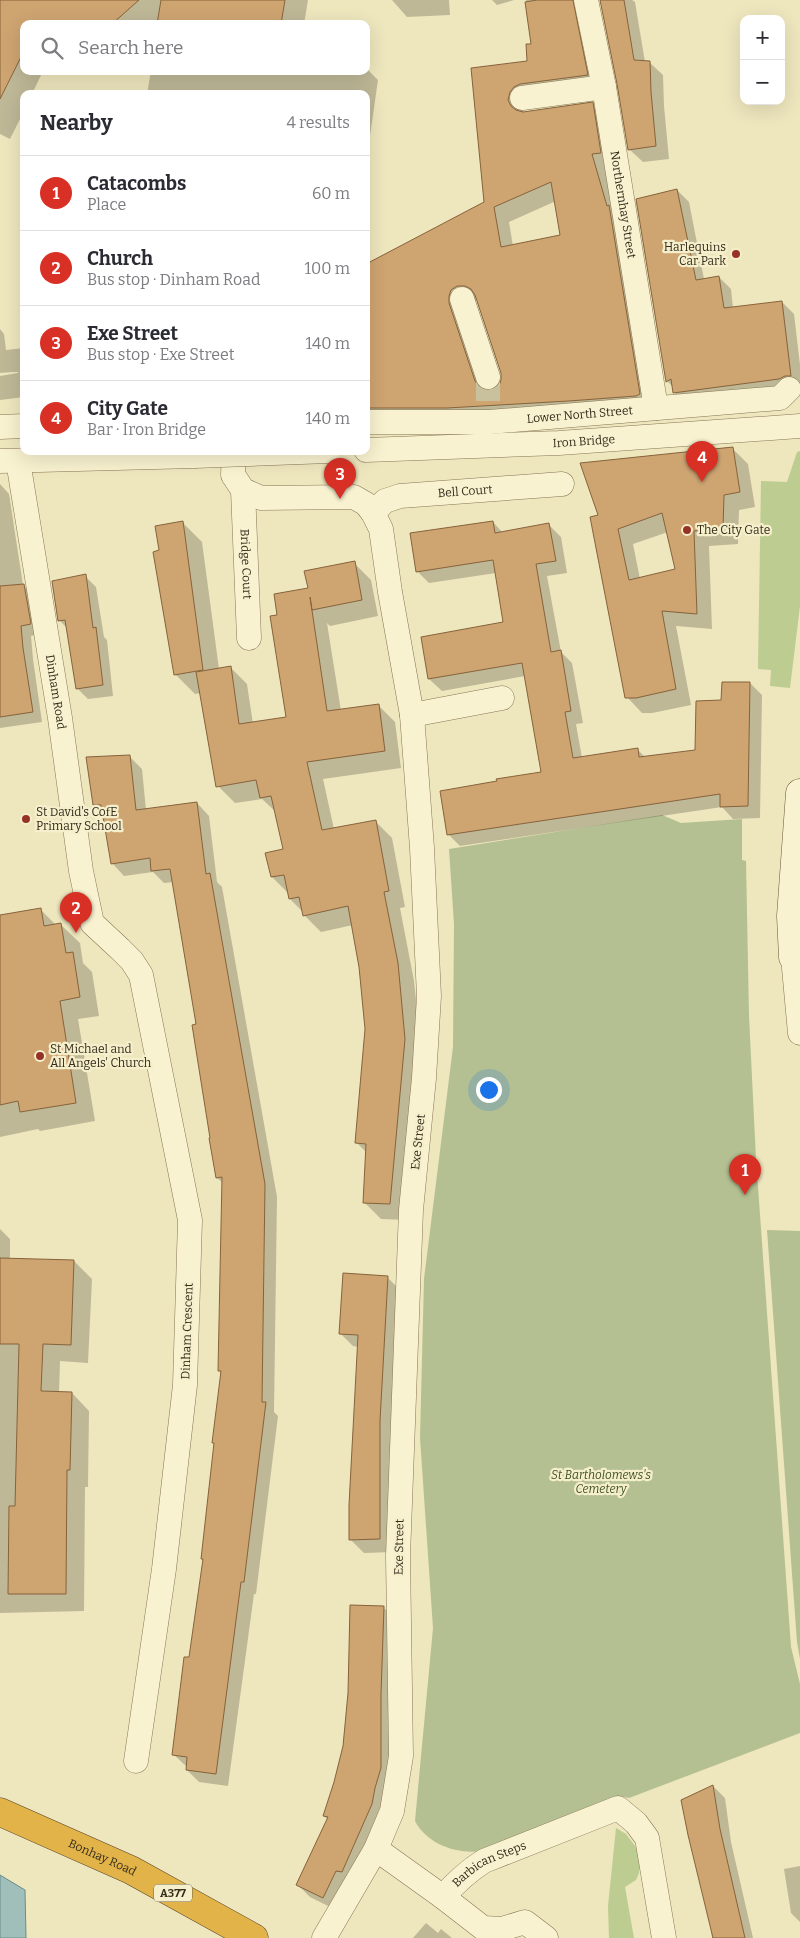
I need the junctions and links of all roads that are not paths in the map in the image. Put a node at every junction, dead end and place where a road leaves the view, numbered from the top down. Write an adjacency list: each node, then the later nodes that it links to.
1 (586, 0): 2 (street, Northernhay Street)
2 (604, 87): 3 (street); 7 (street, Northernhay Street)
3 (522, 98)
4 (462, 299): 5 (street)
5 (488, 377)
6 (789, 389): 7 (street, Lower North Street)
7 (656, 408): 8 (street, Lower North Street)
8 (370, 422)
9 (20, 426): 11 (street)
10 (800, 426): 12 (street, Iron Bridge)
11 (0, 427)
12 (370, 450)
13 (221, 455): 15 (street, bridge)
14 (234, 455): 17 (street)
15 (9, 461): 23 (street, Dinham Road)
16 (562, 484): 18 (street, Bell Court)
17 (243, 490): 18 (street, Exe Street); 19 (street, Bridge Court)
18 (373, 513): 21 (street, Exe Street)
19 (249, 638)
20 (502, 698): 21 (street)
21 (412, 715): 28 (street, Exe Street)
22 (800, 792): 24 (street)
23 (92, 923): 26 (street, Dinham Crescent)
24 (796, 956): 25 (street)
25 (800, 1033)
26 (136, 1762)
27 (0, 1812): 30 (highway, Bonhay Road / A377)
28 (376, 1849): 29 (street, Barbican Steps); 31 (street, Exe Street)
29 (443, 1897): 32 (street); 33 (street, Barbican Steps)
30 (254, 1938)
31 (324, 1938)
32 (546, 1938)
33 (664, 1938)

